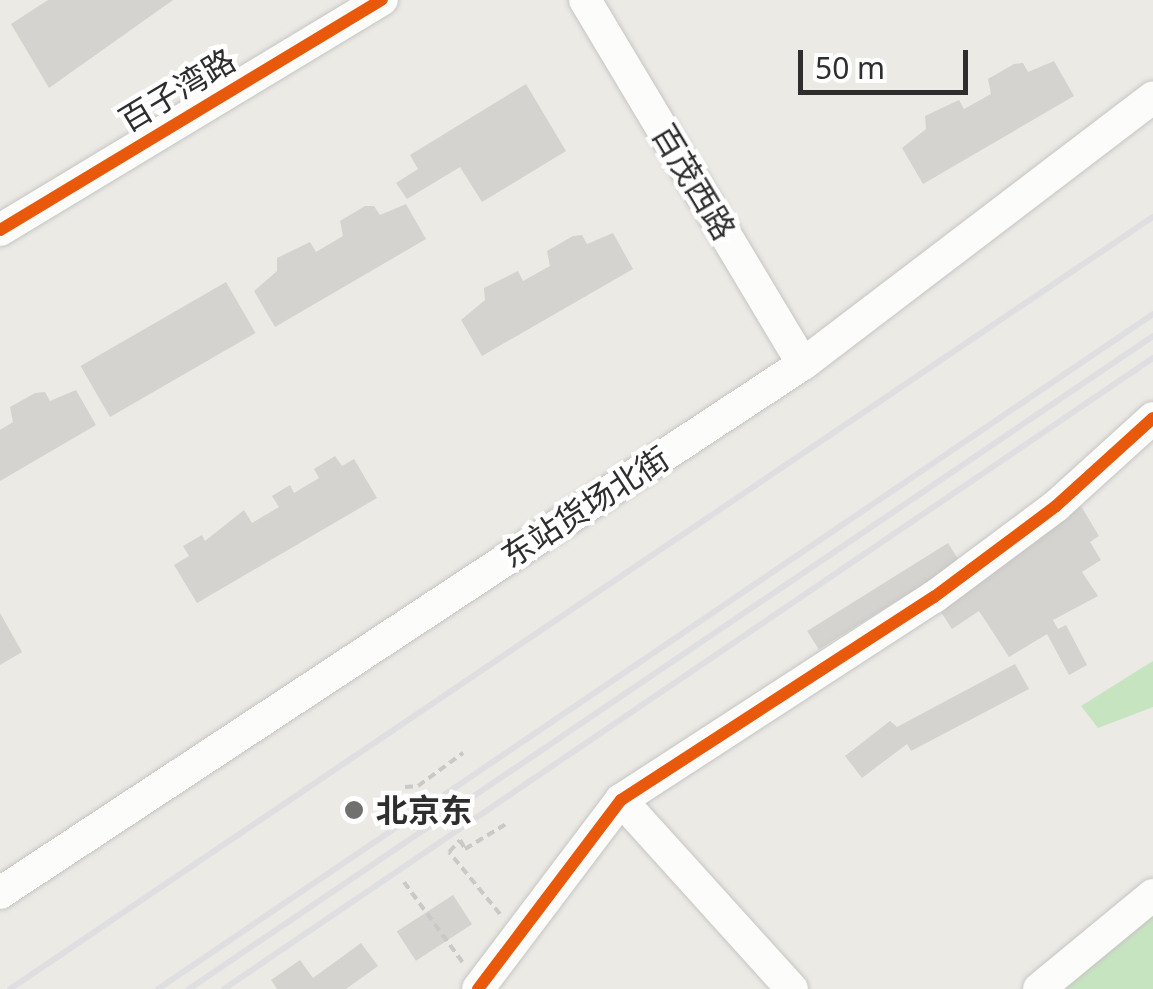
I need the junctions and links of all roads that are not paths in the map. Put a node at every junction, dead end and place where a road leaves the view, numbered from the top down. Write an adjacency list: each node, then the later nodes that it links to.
1 (382, 0): 4 (street, 百子湾路)
2 (585, 0): 5 (street, 百茂西路)
3 (1153, 97): 5 (street, 东站货场北街)
4 (0, 230)
5 (803, 364): 8 (street, 东站货场北街)
6 (1153, 418): 7 (street)
7 (620, 800): 10 (street); 11 (street)
8 (0, 893)
9 (1153, 895): 12 (street)
10 (478, 989)
11 (792, 989)
12 (1039, 989)

